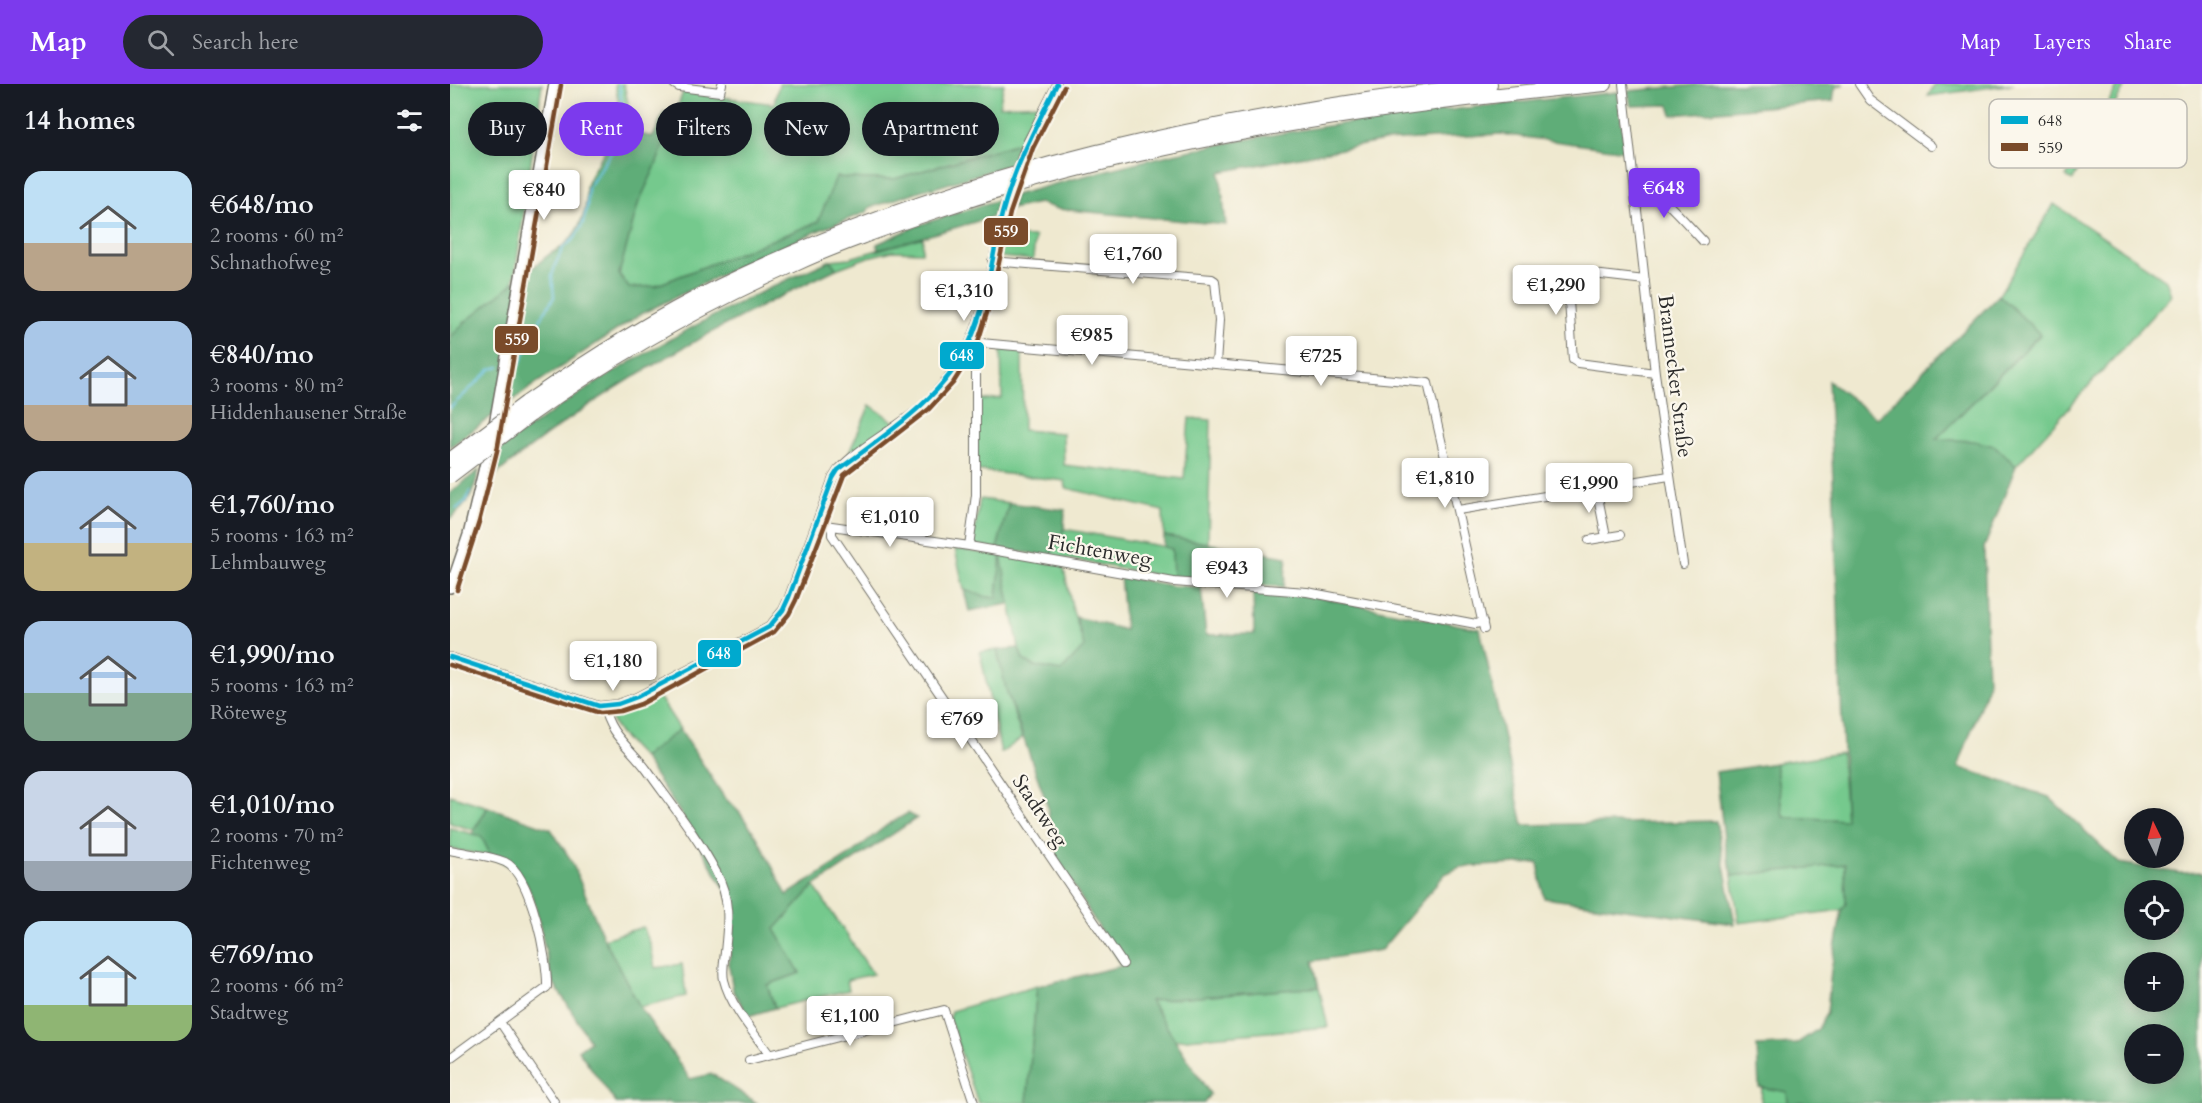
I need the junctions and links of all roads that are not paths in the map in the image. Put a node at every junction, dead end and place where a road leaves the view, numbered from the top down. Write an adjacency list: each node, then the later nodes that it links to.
1 (554, 84): 30 (street)
2 (674, 84): 8 (street)
3 (1057, 84): 12 (street, bridge)
4 (1490, 84): 17 (highway)
5 (1605, 84): 17 (highway)
6 (1623, 84): 10 (street, Brannecker Straße)
7 (1860, 85): 9 (street)
8 (721, 88)
9 (1931, 146)
10 (1634, 180): 11 (street); 13 (street, Brannecker Straße)
11 (1703, 241)
12 (992, 261): 14 (street); 15 (street)
13 (1645, 280): 16 (street, Brannecker Straße); 16 (street)
14 (973, 342): 15 (street); 23 (street); 28 (street)
15 (1216, 364): 22 (street)
16 (1655, 373): 20 (street, Brannecker Straße)
17 (528, 409): 18 (highway, bridge); 19 (highway, bridge)
18 (450, 460)
19 (450, 476)
20 (1669, 476): 21 (street); 29 (street, Brannecker Straße)
21 (1596, 487): 22 (street); 26 (street)
22 (1458, 510): 28 (street, Fichtenweg)
23 (817, 522): 24 (street, Fichtenweg); 32 (street)
24 (832, 526): 28 (street, Fichtenweg); 34 (street, Stadtweg)
25 (1620, 535): 26 (street)
26 (1606, 537): 27 (street)
27 (1589, 540)
28 (969, 546)
29 (1683, 564)
30 (450, 588)
31 (450, 657): 32 (street)
32 (604, 706): 36 (street)
33 (450, 850): 35 (street)
34 (1123, 964)
35 (500, 1023): 37 (street); 39 (street)
36 (769, 1054): 38 (street); 40 (street)
37 (450, 1058)
38 (749, 1060)
39 (555, 1103)
40 (974, 1103)

